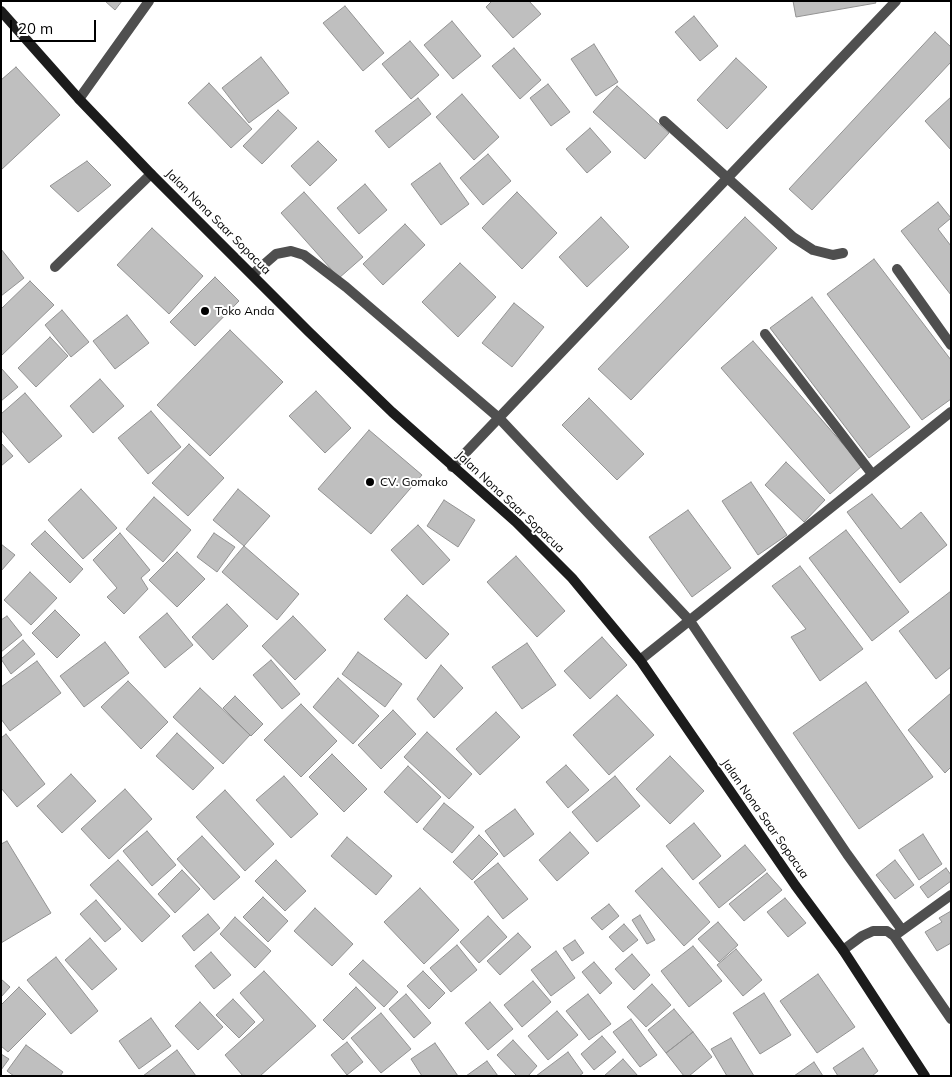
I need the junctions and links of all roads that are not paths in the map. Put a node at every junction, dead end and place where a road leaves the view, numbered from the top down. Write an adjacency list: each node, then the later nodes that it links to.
1 (149, 1): 4 (street)
2 (896, 1): 7 (street)
3 (1, 11): 4 (main road, Jalan Nona Saar Sopacua)
4 (79, 99): 6 (main road, Jalan Nona Saar Sopacua)
5 (664, 121): 7 (street)
6 (151, 174): 9 (street); 11 (main road, Jalan Nona Saar Sopacua)
7 (729, 178): 8 (street); 15 (street)
8 (843, 253)
9 (55, 267)
10 (897, 268): 13 (street)
11 (253, 274): 15 (street); 16 (main road, Jalan Nona Saar Sopacua)
12 (766, 334): 17 (street)
13 (951, 345)
14 (951, 412): 17 (street)
15 (499, 418): 16 (street); 18 (street)
16 (452, 467): 19 (main road, Jalan Nona Saar Sopacua)
17 (872, 474): 18 (street)
18 (690, 621): 19 (street); 21 (street)
19 (640, 660): 22 (main road, Jalan Nona Saar Sopacua)
20 (951, 895): 21 (street)
21 (898, 933): 22 (street); 23 (street)
22 (843, 950): 24 (main road, Jalan Nona Saar Sopacua)
23 (951, 1019)
24 (925, 1076)

